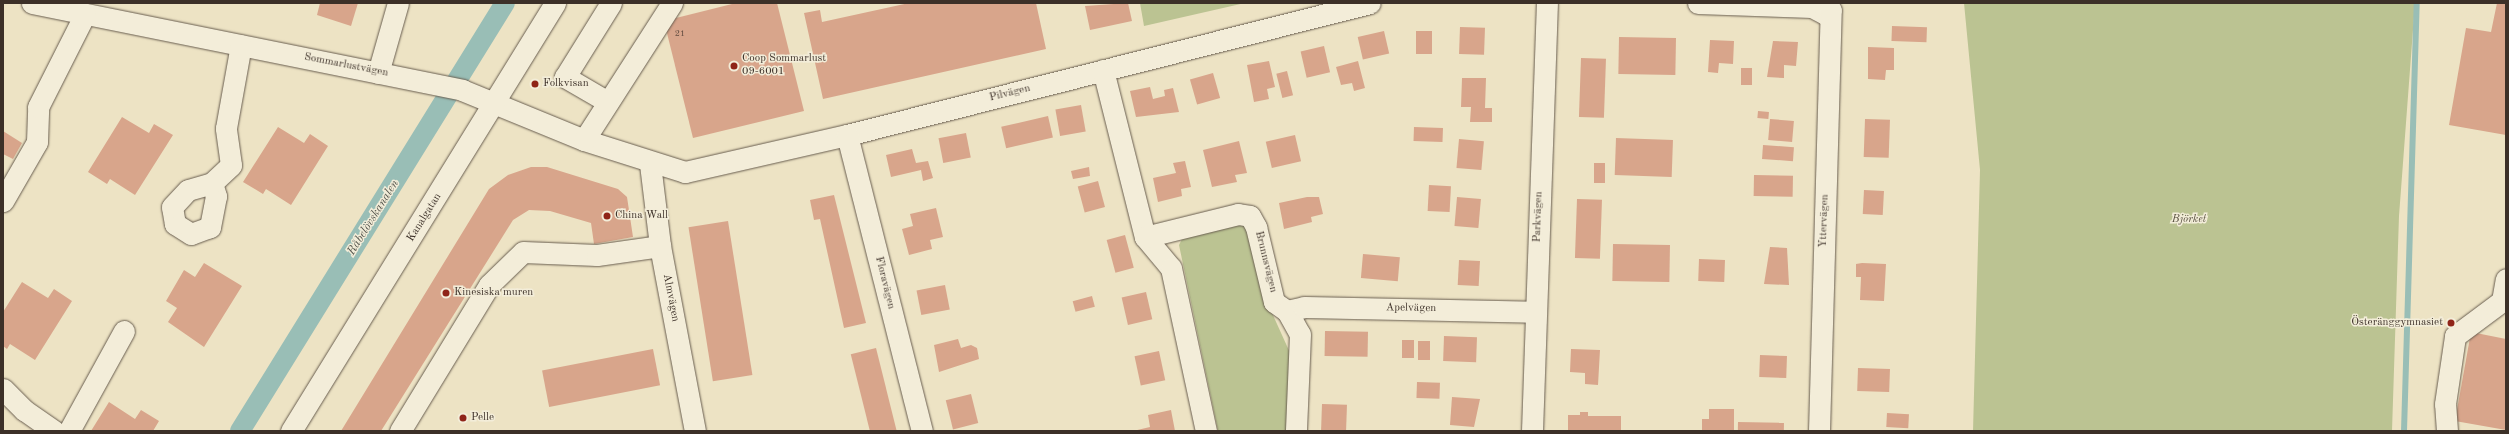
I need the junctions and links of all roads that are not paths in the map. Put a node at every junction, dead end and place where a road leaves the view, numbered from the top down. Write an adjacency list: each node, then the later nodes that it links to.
1 (33, 3): 9 (street, Sommarlustvägen)
2 (398, 3): 12 (street)
3 (555, 3): 13 (street, Kanalgatan)
4 (611, 3): 14 (street)
5 (672, 3): 14 (street)
6 (1370, 3): 11 (street, Pilvägen)
7 (1547, 3): 24 (street, Parkvägen)
8 (1698, 3): 36 (street, Yttervägen)
9 (85, 14): 10 (street, Sommarlustvägen); 19 (street)
10 (241, 45): 12 (street, Sommarlustvägen); 18 (street)
11 (1103, 70): 15 (street, Pilvägen); 20 (street)
12 (378, 73): 13 (street, Sommarlustvägen)
13 (496, 101): 16 (street, Sommarlustvägen); 29 (street, Kanalgatan)
14 (608, 102): 16 (street)
15 (847, 136): 17 (street, Pilvägen); 32 (street, Floravägen)
16 (584, 140): 17 (street, Sommarlustvägen)
17 (650, 164): 21 (street, Almvägen)
18 (212, 183)
19 (3, 201)
20 (1145, 237): 23 (street, Brunnsvägen); 33 (street)
21 (660, 246): 30 (street); 31 (street, Almvägen)
22 (2506, 278): 37 (street)
23 (1287, 311): 24 (street, Apelvägen); 34 (street, Brunnsvägen)
24 (1535, 312): 35 (street, Parkvägen)
25 (124, 331): 28 (street)
26 (3, 389): 27 (street)
27 (54, 431)
28 (69, 431)
29 (291, 431)
30 (400, 431)
31 (695, 431)
32 (922, 431)
33 (1206, 431)
34 (1296, 431)
35 (1532, 431)
36 (1819, 431)
37 (2447, 431)

